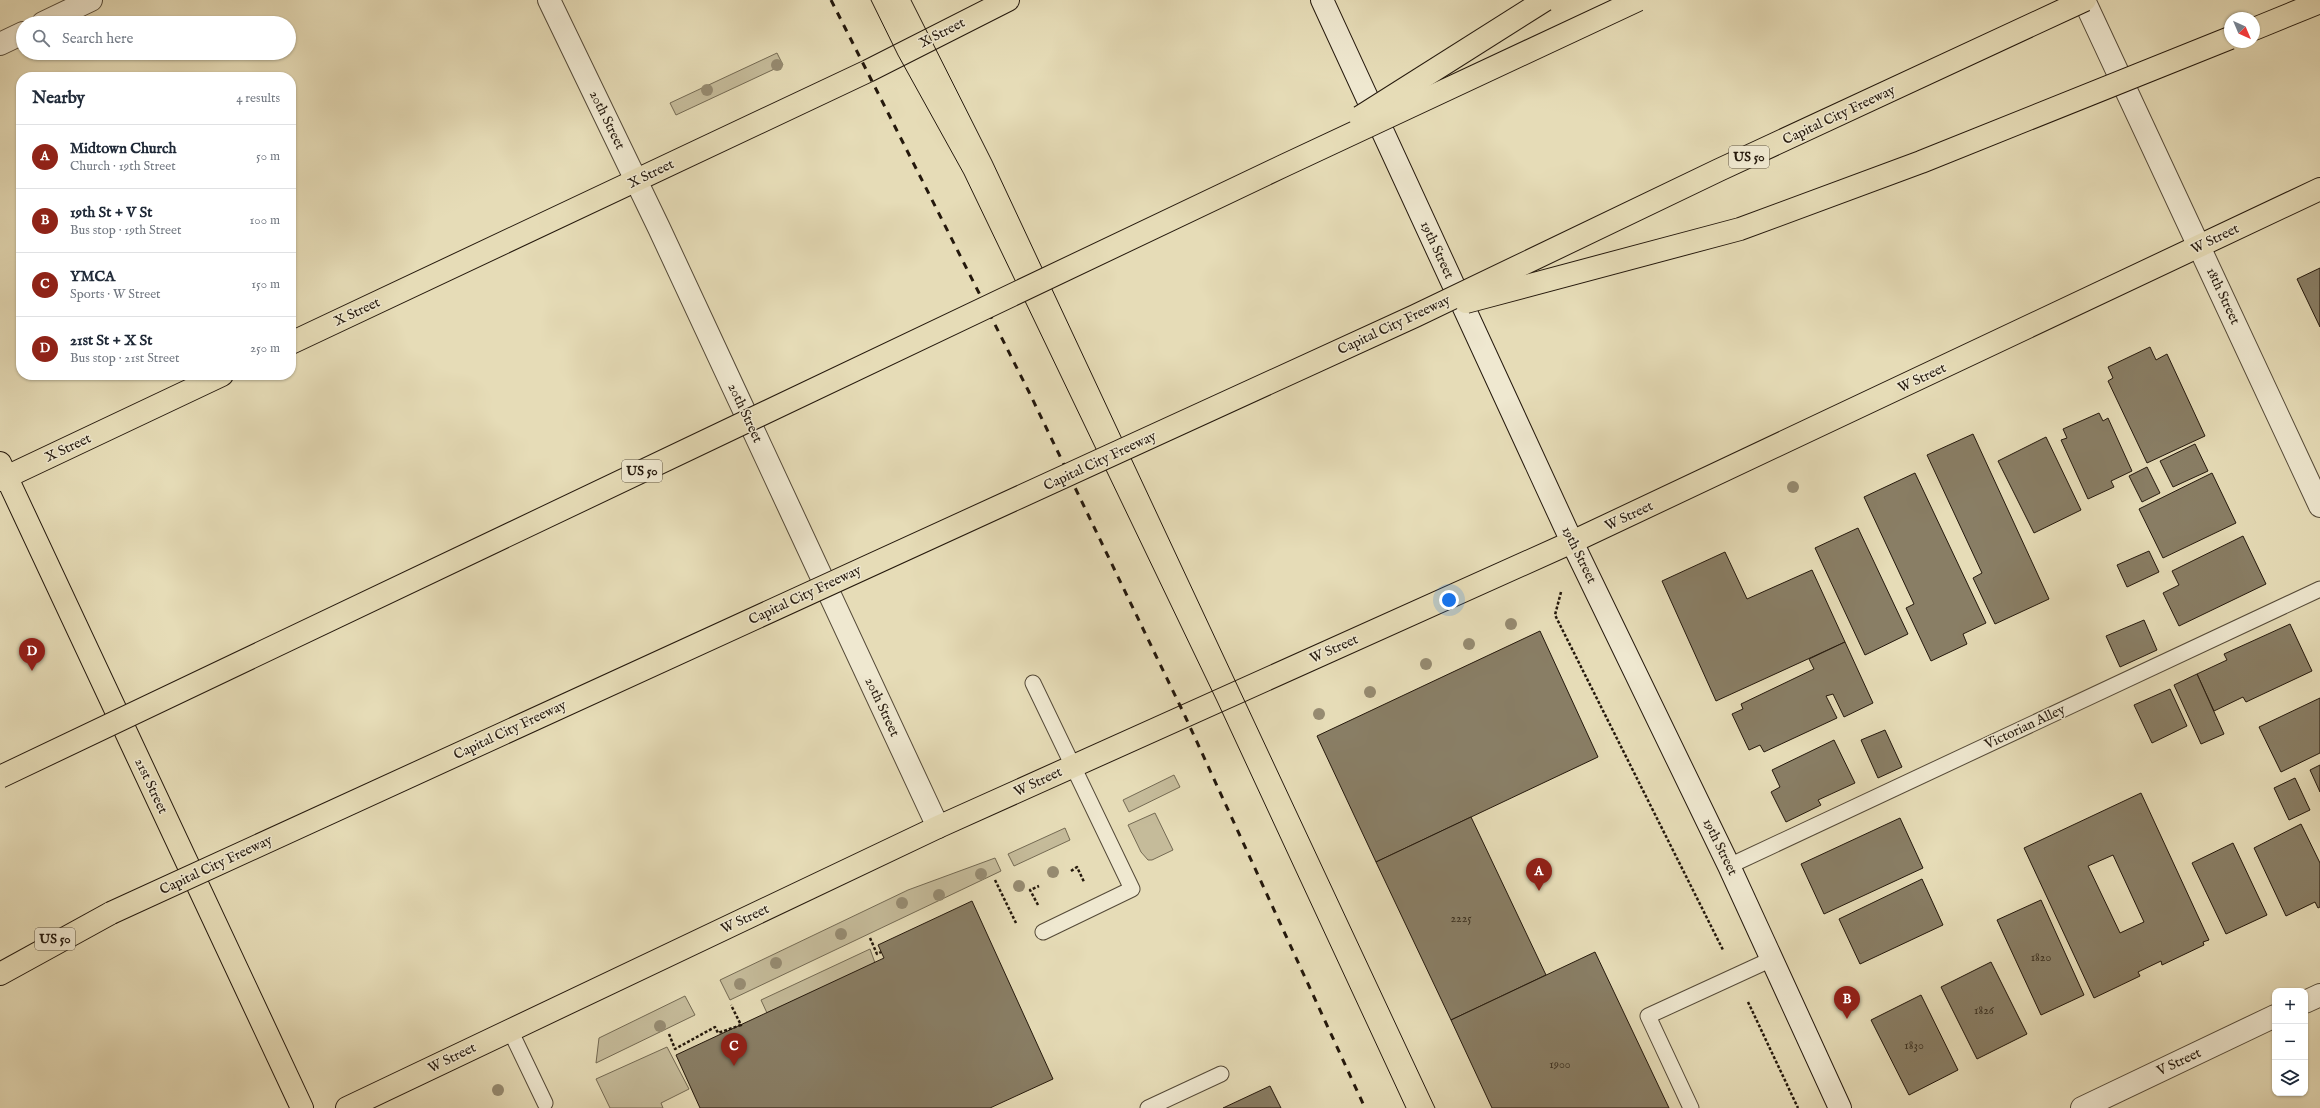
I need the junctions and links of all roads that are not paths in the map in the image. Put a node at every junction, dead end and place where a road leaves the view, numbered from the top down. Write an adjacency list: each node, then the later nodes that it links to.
1 (91, 0): 9 (street)
2 (549, 0): 15 (street, 20th Street)
3 (1008, 0): 15 (main road, X Street)
4 (1322, 0): 23 (street, 19th Street)
5 (1545, 0): 14 (main road, bridge)
6 (1638, 0): 14 (main road, US 50, bridge)
7 (2084, 0): 17 (street, 18th Street); 18 (main road, Capital City Freeway / US 50, bridge)
8 (2320, 2): 10 (main road)
9 (58, 16)
10 (2260, 27)
11 (16, 36): 13 (street)
12 (2224, 40): 18 (main road, bridge)
13 (0, 44)
14 (1283, 166): 27 (main road, US 50, bridge)
15 (637, 180): 19 (main road, X Street); 28 (street, 20th Street)
16 (2320, 189): 17 (main road, W Street)
17 (2200, 247): 22 (street, 18th Street); 23 (main road, W Street)
18 (1415, 316): 30 (main road, Capital City Freeway, bridge)
19 (296, 341)
20 (211, 380): 21 (main road, X Street)
21 (2, 473): 41 (main road, 21st Street)
22 (2320, 506)
23 (1572, 542): 26 (main road, W Street); 29 (street, 19th Street)
24 (2320, 589): 29 (lane, Victorian Alley)
25 (1033, 683): 26 (lane)
26 (1074, 766): 28 (main road, W Street); 31 (lane)
27 (0, 777)
28 (938, 827): 38 (main road, W Street)
29 (1729, 866): 32 (street, 19th Street)
30 (111, 913): 33 (main road, Capital City Freeway / US 50); 34 (main road, Capital City Freeway)
31 (1043, 932)
32 (1772, 959): 44 (lane); 45 (street, 19th Street)
33 (0, 965)
34 (0, 974)
35 (2320, 995): 36 (street)
36 (2308, 1001)
37 (2272, 1017): 46 (street, V Street)
38 (510, 1030): 40 (lane); 42 (main road, W Street)
39 (1221, 1074): 43 (lane)
40 (545, 1103)
41 (302, 1108)
42 (347, 1108)
43 (1148, 1108)
44 (1691, 1108)
45 (1840, 1108)
46 (2082, 1108)

